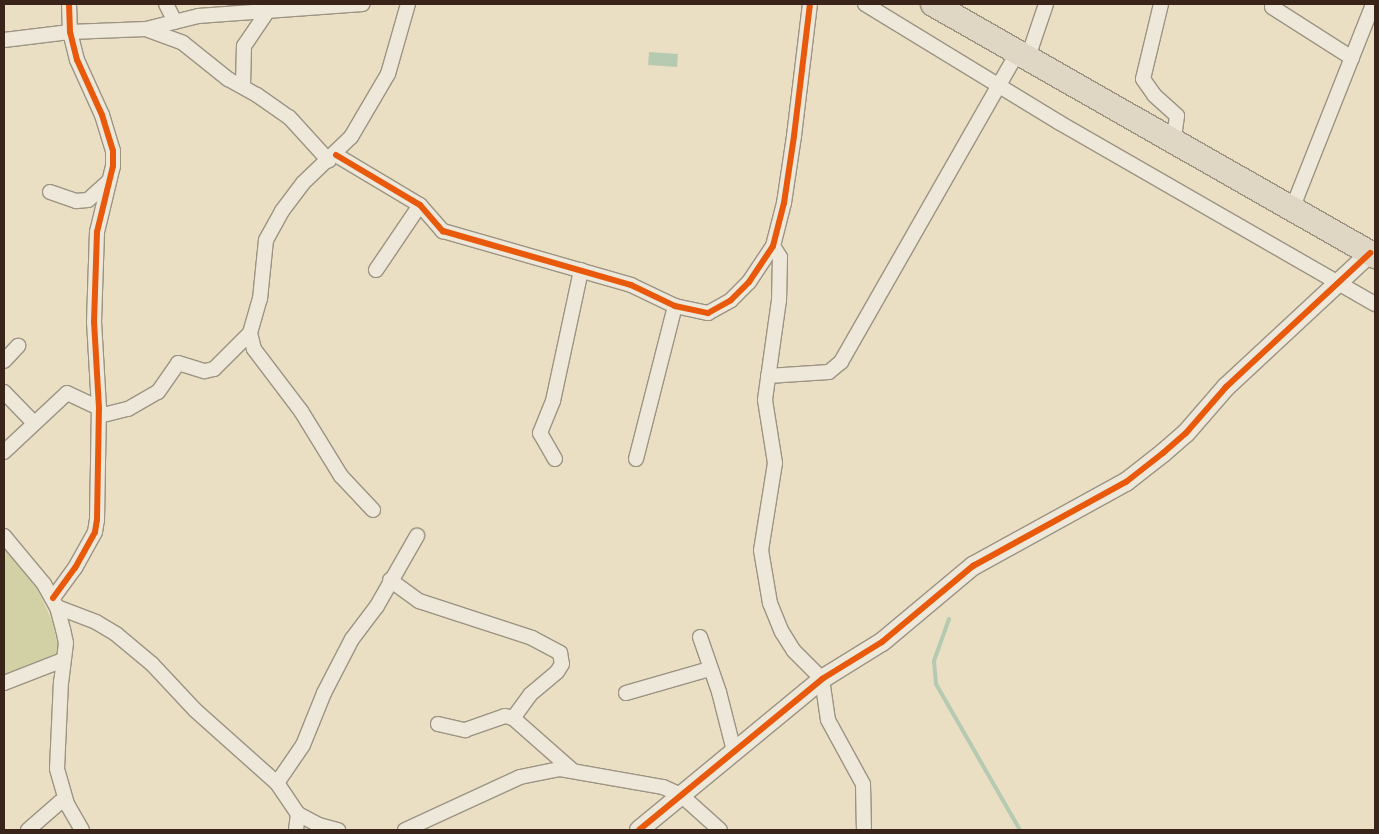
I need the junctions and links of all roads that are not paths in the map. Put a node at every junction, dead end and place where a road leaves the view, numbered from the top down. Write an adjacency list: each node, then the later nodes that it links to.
1 (69, 4): 15 (street)
2 (166, 4): 13 (street)
3 (363, 4): 12 (street)
4 (408, 4): 22 (street)
5 (810, 4): 27 (street)
6 (865, 4): 19 (street)
7 (933, 4): 17 (highway)
8 (1046, 4): 17 (street)
9 (1161, 4): 21 (street)
10 (1373, 4): 18 (street)
11 (1272, 7): 18 (street)
12 (267, 12): 13 (street); 20 (street)
13 (175, 22): 14 (street)
14 (146, 29): 15 (street); 20 (street)
15 (70, 32): 16 (street); 23 (street)
16 (4, 40)
17 (1023, 55): 19 (street); 21 (highway)
18 (1352, 58): 26 (street)
19 (1000, 84): 31 (street); 37 (street)
20 (243, 86): 22 (street)
21 (1174, 138): 26 (highway)
22 (333, 158): 25 (street); 34 (street)
23 (110, 180): 24 (street); 39 (street)
24 (50, 192)
25 (420, 205): 29 (street); 30 (street)
26 (1292, 209): 28 (highway)
27 (773, 246): 33 (street); 37 (street)
28 (1372, 254): 31 (street)
29 (376, 270)
30 (580, 270): 33 (street); 42 (street)
31 (1338, 283): 32 (street); 52 (street)
32 (1375, 304)
33 (675, 306): 43 (street)
34 (250, 333): 39 (street); 44 (street)
35 (18, 346): 36 (street)
36 (4, 361)
37 (768, 376): 52 (street)
38 (4, 392): 40 (street)
39 (99, 412): 40 (street); 48 (street)
40 (33, 422): 41 (street)
41 (4, 452)
42 (555, 459)
43 (636, 459)
44 (374, 510)
45 (4, 536): 48 (street)
46 (417, 536): 47 (street)
47 (390, 580): 55 (street); 59 (street)
48 (55, 602): 50 (street); 59 (street)
49 (700, 637): 51 (street)
50 (63, 660): 53 (street); 61 (street)
51 (709, 669): 54 (street); 57 (street)
52 (822, 679): 57 (street); 70 (street)
53 (4, 683)
54 (626, 693)
55 (513, 718): 56 (street); 58 (street)
56 (438, 724)
57 (734, 751): 60 (street)
58 (572, 770): 60 (street); 67 (street)
59 (277, 783): 62 (street)
60 (681, 795): 68 (street); 69 (street)
61 (67, 804): 63 (street); 64 (street)
62 (298, 814): 65 (street); 66 (street)
63 (28, 830)
64 (82, 830)
65 (296, 830)
66 (338, 830)
67 (405, 830)
68 (639, 830)
69 (720, 830)
70 (864, 830)

